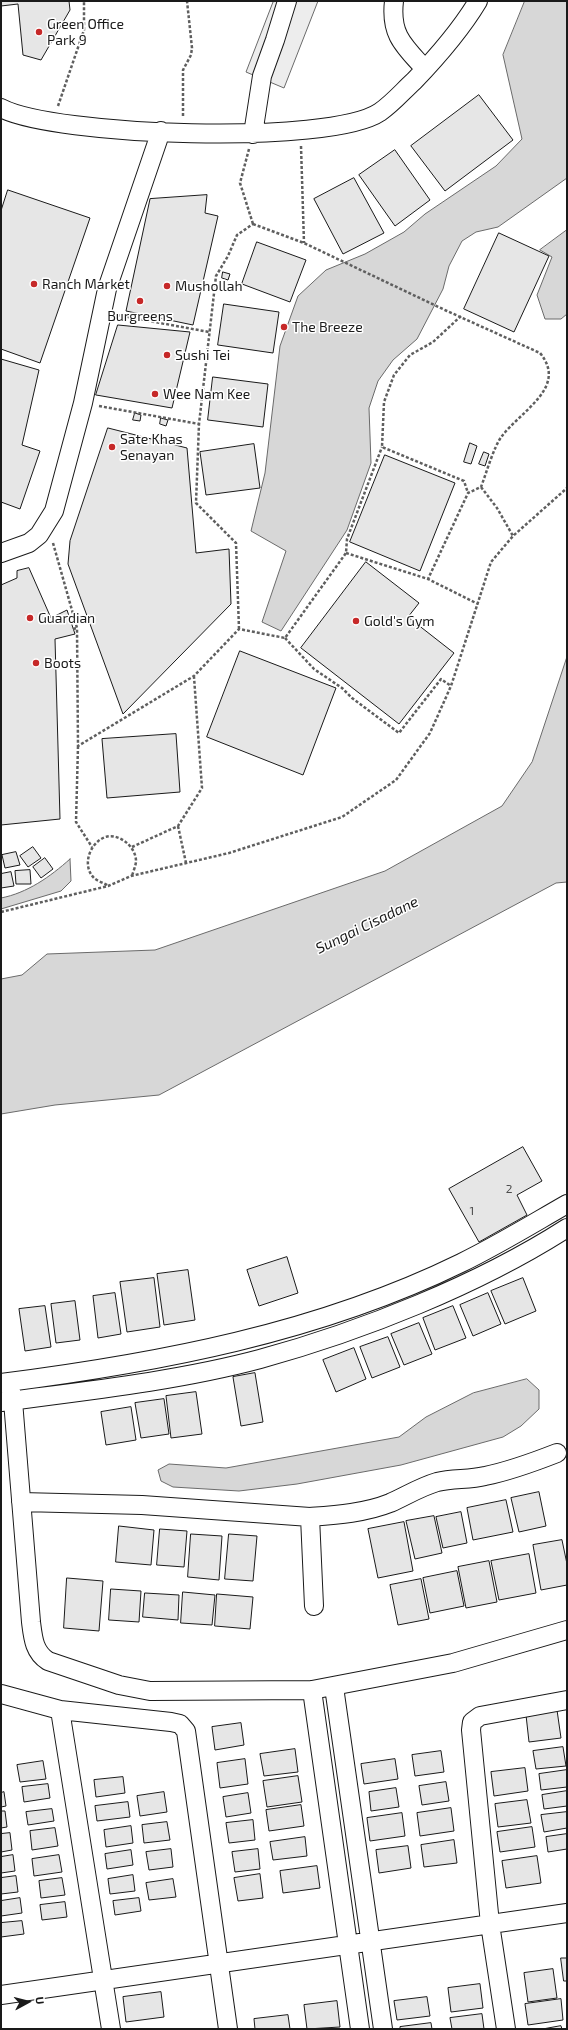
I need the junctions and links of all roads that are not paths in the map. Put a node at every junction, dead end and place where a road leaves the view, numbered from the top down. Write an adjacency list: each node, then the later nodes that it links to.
1 (286, 1): 7 (street)
2 (394, 1): 4 (street)
3 (478, 1): 4 (street)
4 (425, 69): 7 (street)
5 (3, 111): 6 (street)
6 (161, 131): 7 (street); 8 (street)
7 (253, 134)
8 (1, 553)
9 (567, 1204): 11 (street)
10 (567, 1228): 12 (street)
11 (364, 1304): 12 (street); 13 (street)
12 (369, 1322): 15 (street)
13 (130, 1364): 14 (street); 15 (street)
14 (5, 1382): 16 (street)
15 (133, 1383): 16 (street)
16 (7, 1402): 18 (street)
17 (557, 1453): 19 (street)
18 (21, 1502): 19 (street); 23 (street)
19 (310, 1517): 20 (street)
20 (314, 1606)
21 (567, 1630): 22 (street)
22 (334, 1687): 23 (street); 29 (street)
23 (312, 1690): 30 (street)
24 (1, 1694): 26 (street)
25 (567, 1700): 28 (street)
26 (60, 1710): 31 (street); 32 (street)
27 (567, 1913): 28 (street)
28 (490, 1924): 29 (street); 38 (street)
29 (371, 1941): 30 (street); 37 (street)
30 (347, 1946): 31 (street); 36 (street)
31 (218, 1963): 32 (street); 35 (street)
32 (104, 1980): 33 (street); 34 (street)
33 (1, 1995)
34 (111, 2029)
35 (228, 2029)
36 (360, 2029)
37 (384, 2029)
38 (506, 2029)

